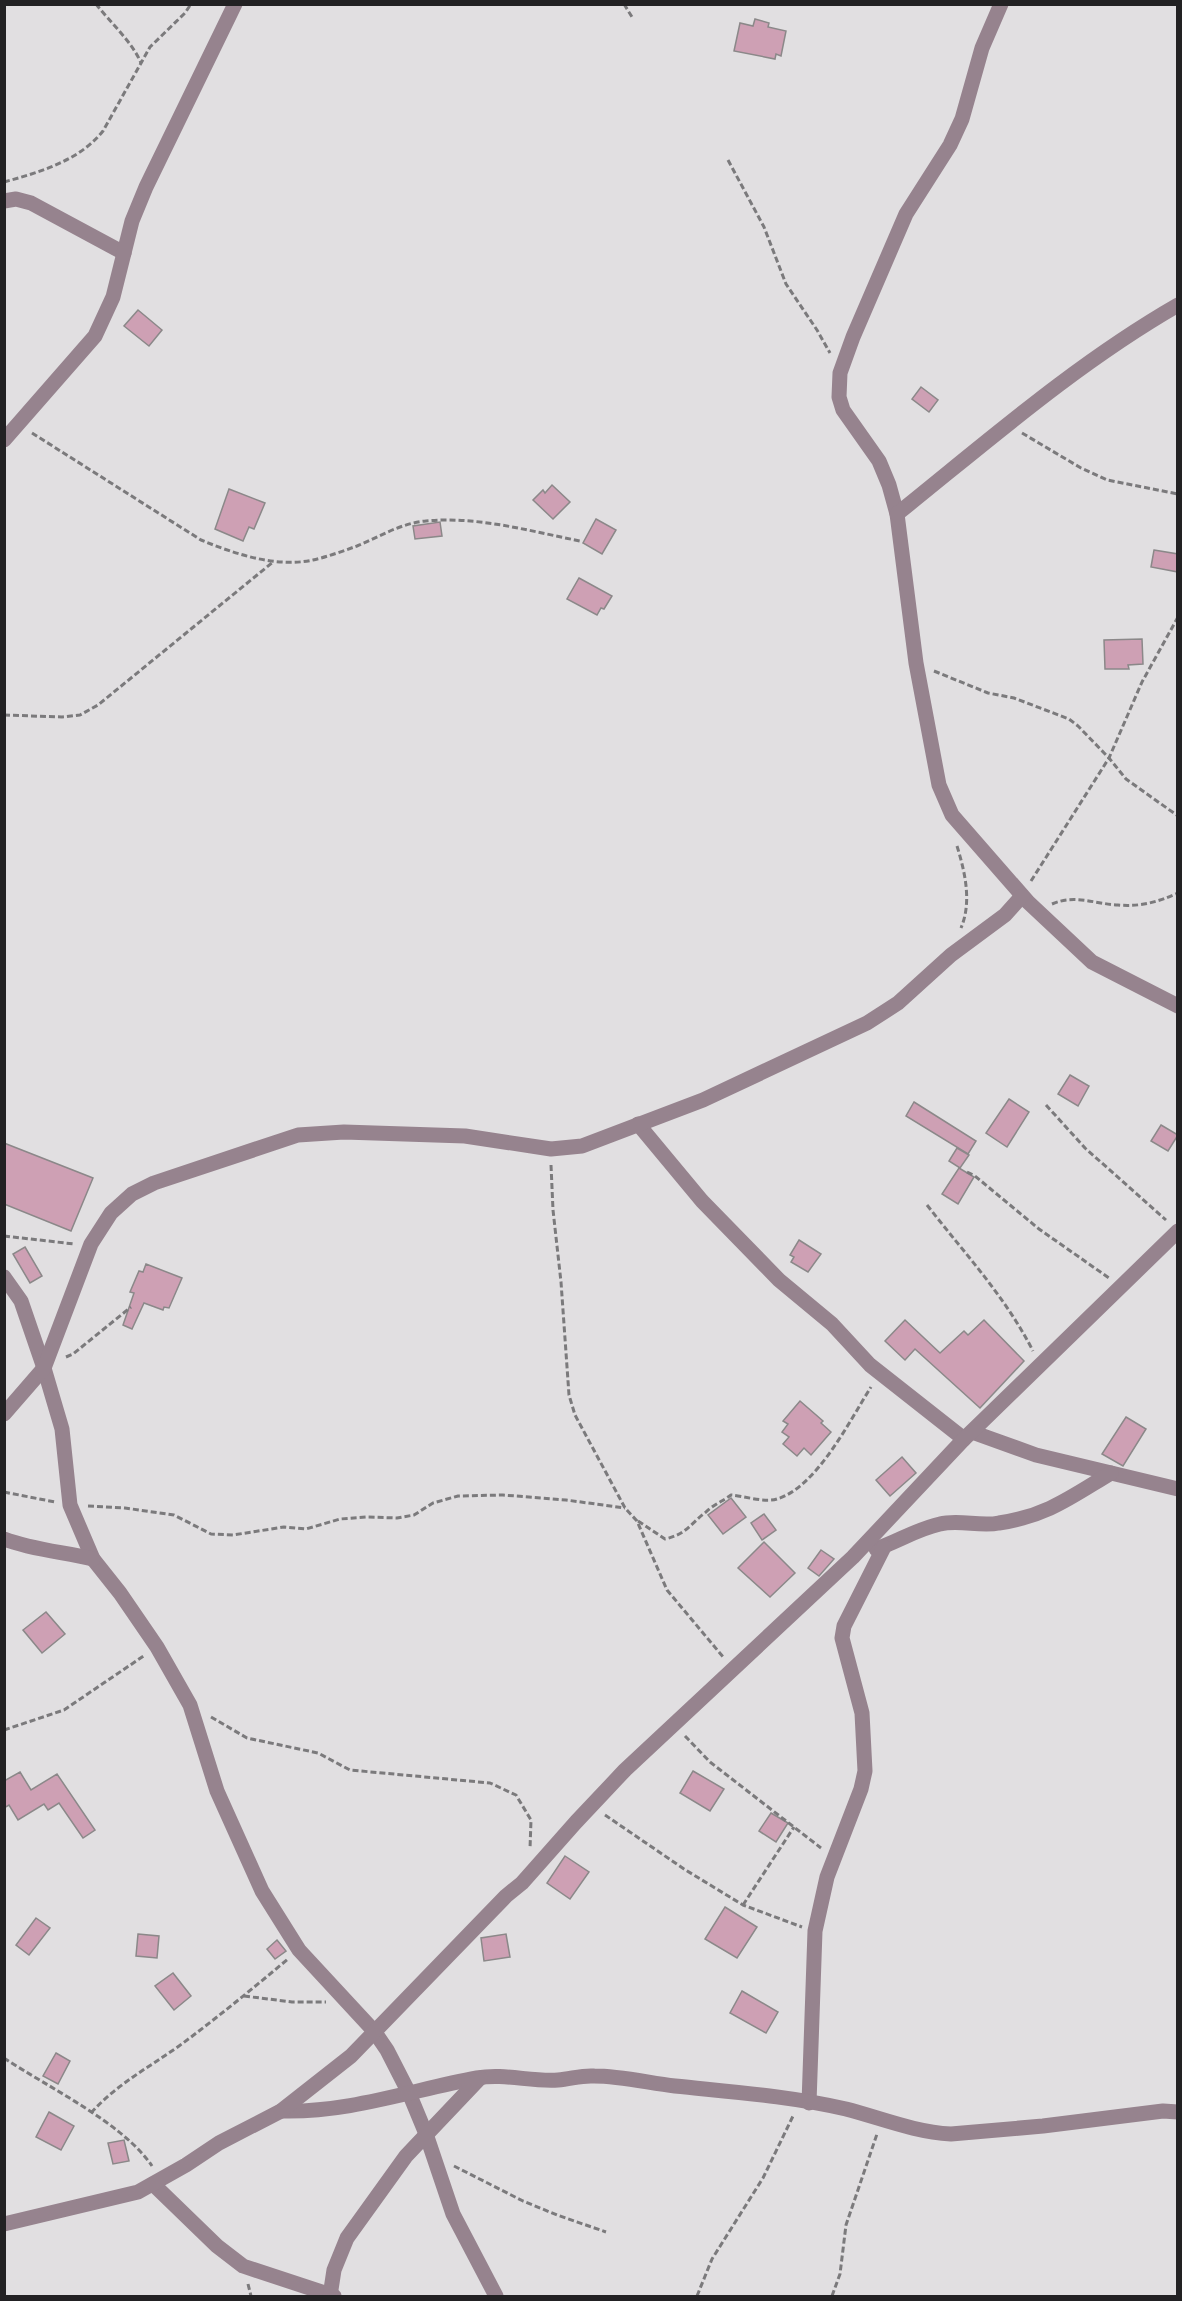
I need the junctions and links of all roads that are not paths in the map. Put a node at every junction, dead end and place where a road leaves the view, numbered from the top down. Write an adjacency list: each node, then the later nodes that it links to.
1 (235, 4): 4 (street)
2 (1001, 4): 7 (street)
3 (4, 201): 4 (street)
4 (124, 253): 6 (street)
5 (1178, 304): 7 (street)
6 (4, 440)
7 (897, 514): 8 (street)
8 (1022, 896): 9 (street); 10 (street)
9 (1178, 1006)
10 (638, 1124): 13 (street); 15 (street)
11 (1175, 1227): 15 (street)
12 (4, 1277): 13 (street)
13 (46, 1364): 14 (street); 21 (street)
14 (4, 1414)
15 (968, 1436): 16 (street); 20 (street)
16 (1111, 1473): 17 (street); 19 (street)
17 (1178, 1489)
18 (4, 1539): 21 (street)
19 (884, 1546): 20 (street); 25 (street)
20 (853, 1557): 22 (street)
21 (93, 1559): 22 (street)
22 (374, 2031): 24 (street); 26 (street)
23 (480, 2078): 24 (street); 25 (street); 28 (street)
24 (409, 2093): 26 (street); 28 (street)
25 (805, 2102): 27 (street)
26 (281, 2111): 29 (street)
27 (1178, 2112)
28 (426, 2134): 31 (street); 32 (street)
29 (157, 2181): 30 (street); 31 (street)
30 (4, 2223)
31 (332, 2296)
32 (496, 2296)

